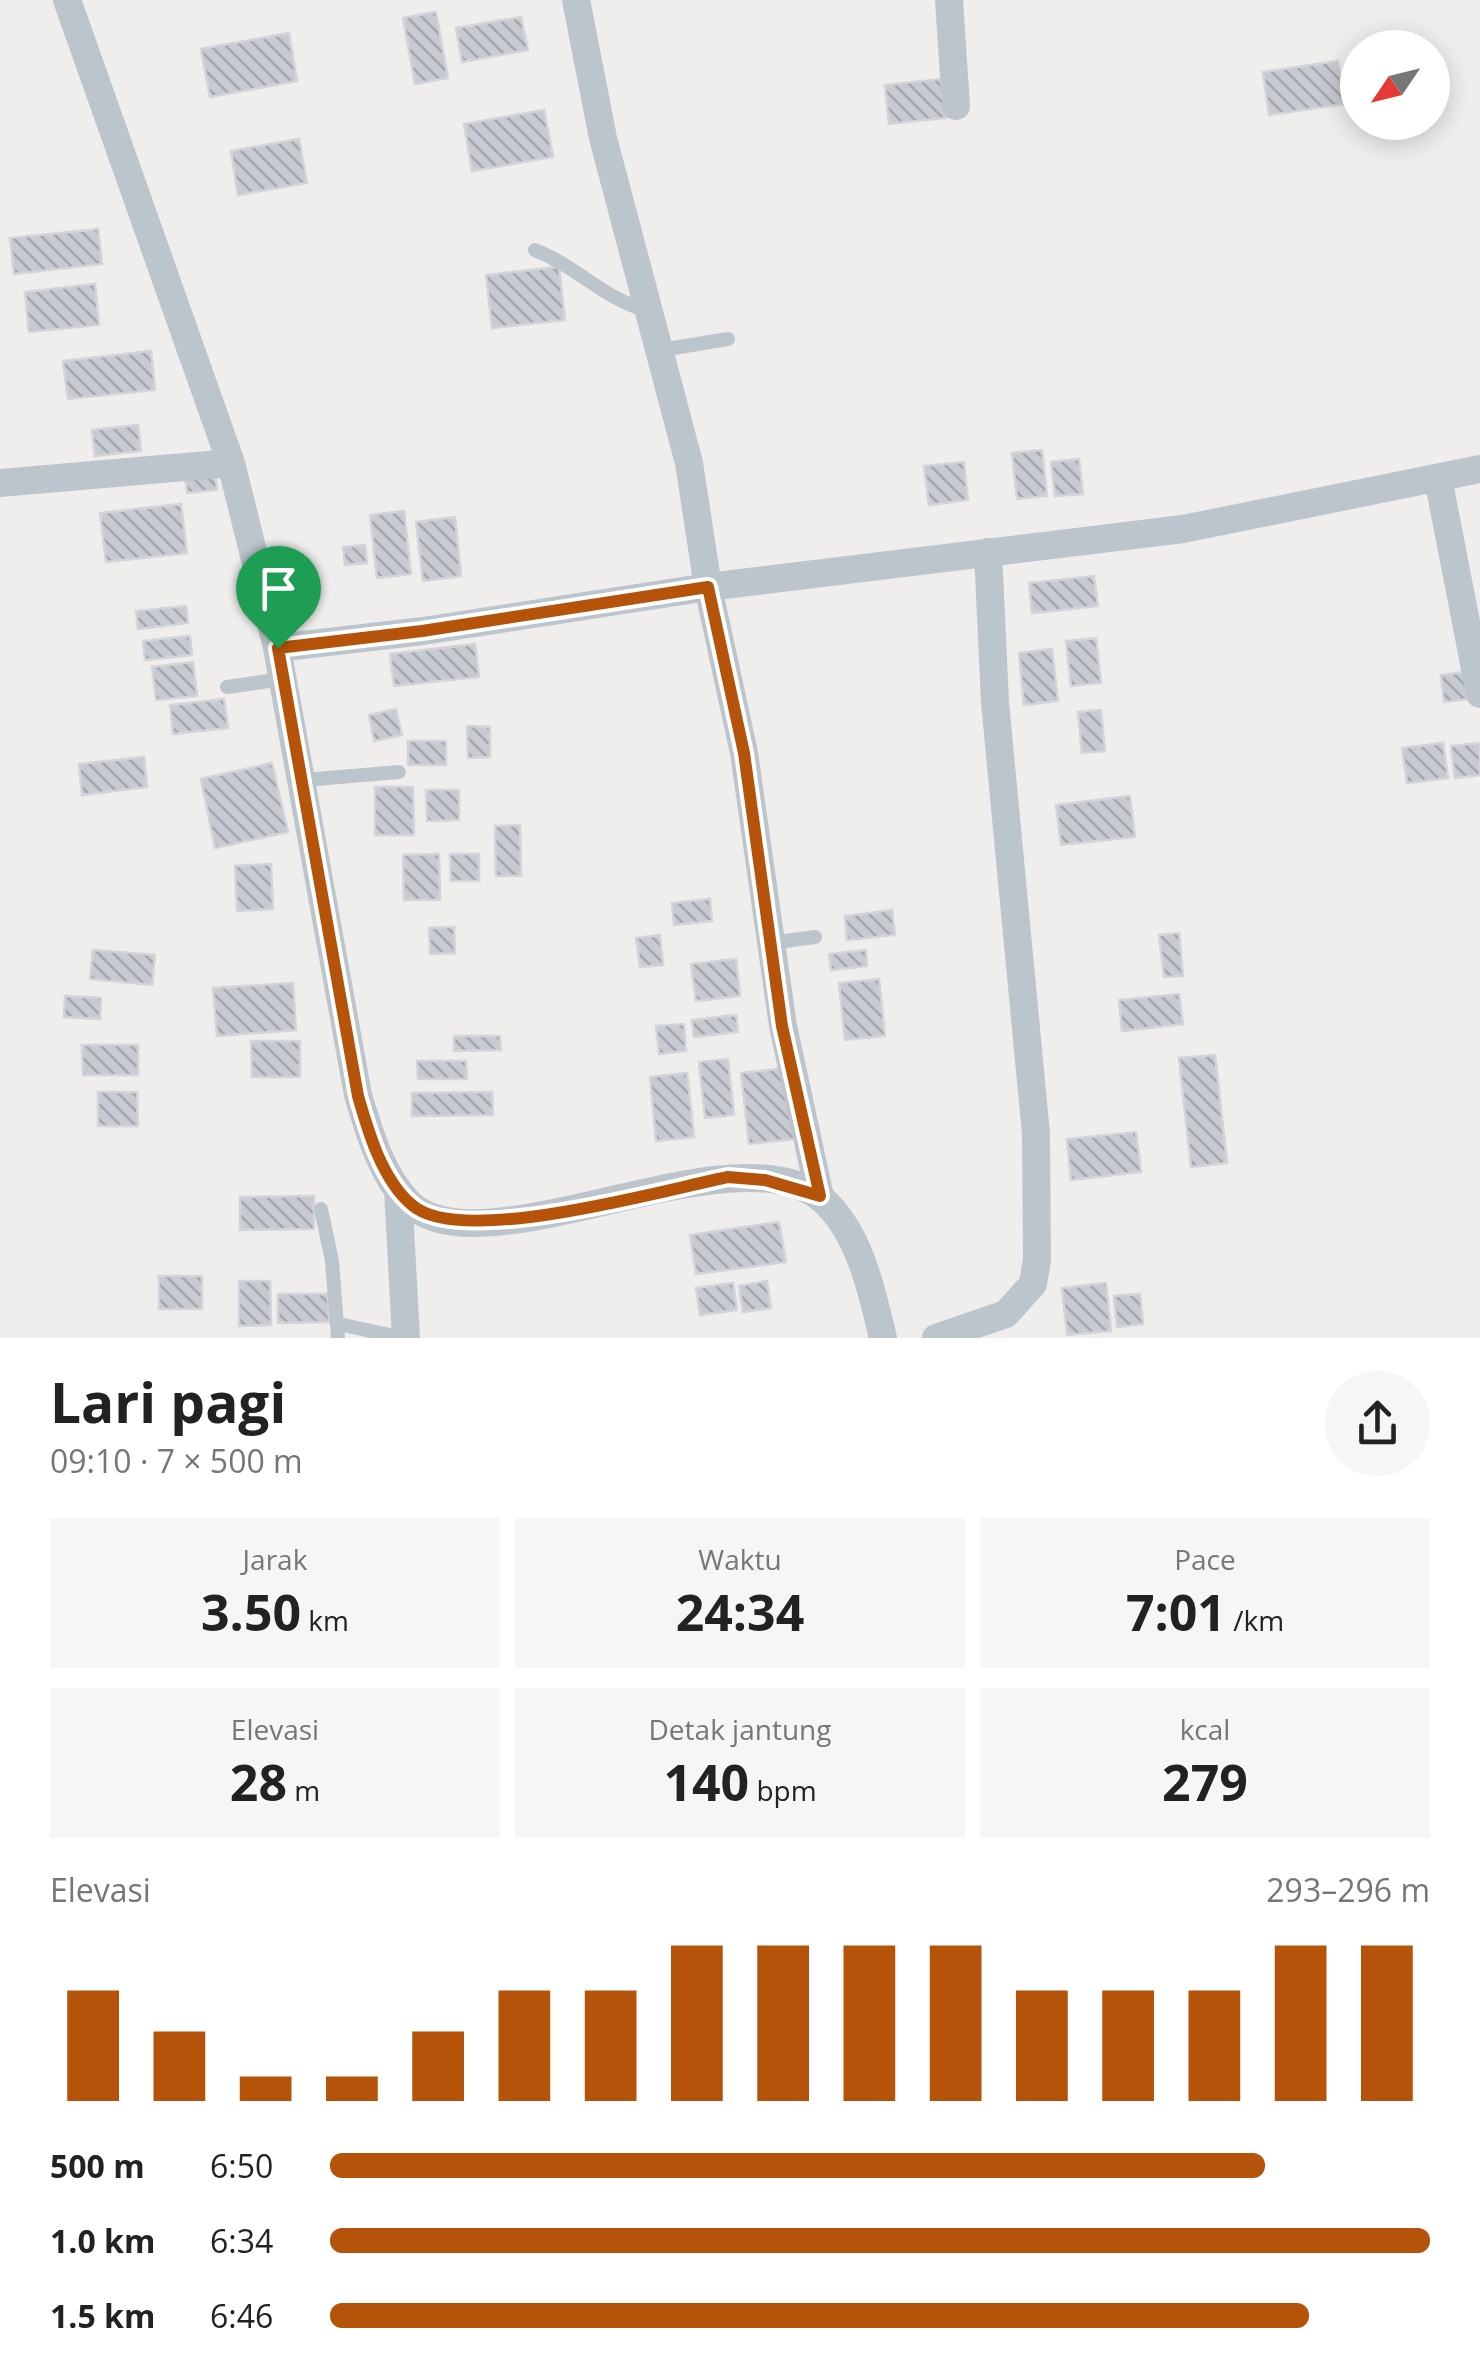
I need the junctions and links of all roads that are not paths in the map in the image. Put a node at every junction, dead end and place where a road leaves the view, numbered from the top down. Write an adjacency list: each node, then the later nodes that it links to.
1 (67, 0): 9 (street)
2 (576, 0): 6 (street)
3 (949, 0): 4 (street)
4 (956, 106)
5 (535, 250): 6 (lane)
6 (652, 312): 8 (street)
7 (728, 339): 8 (lane)
8 (661, 350): 14 (street)
9 (230, 463): 12 (street); 15 (street)
10 (1480, 469): 11 (street)
11 (1438, 478): 13 (street); 18 (street)
12 (0, 483)
13 (988, 552): 14 (street); 29 (street)
14 (708, 587): 15 (street); 22 (street)
15 (278, 648): 16 (street)
16 (283, 679): 17 (lane); 20 (street)
17 (227, 687)
18 (1480, 694)
19 (399, 772): 20 (lane)
20 (304, 780): 23 (street)
21 (815, 937): 22 (lane)
22 (770, 943): 24 (street)
23 (398, 1190): 24 (street); 27 (street)
24 (820, 1196): 28 (street)
25 (321, 1209): 26 (lane)
26 (338, 1331): 27 (lane)
27 (405, 1338)
28 (883, 1338)
29 (936, 1338)

